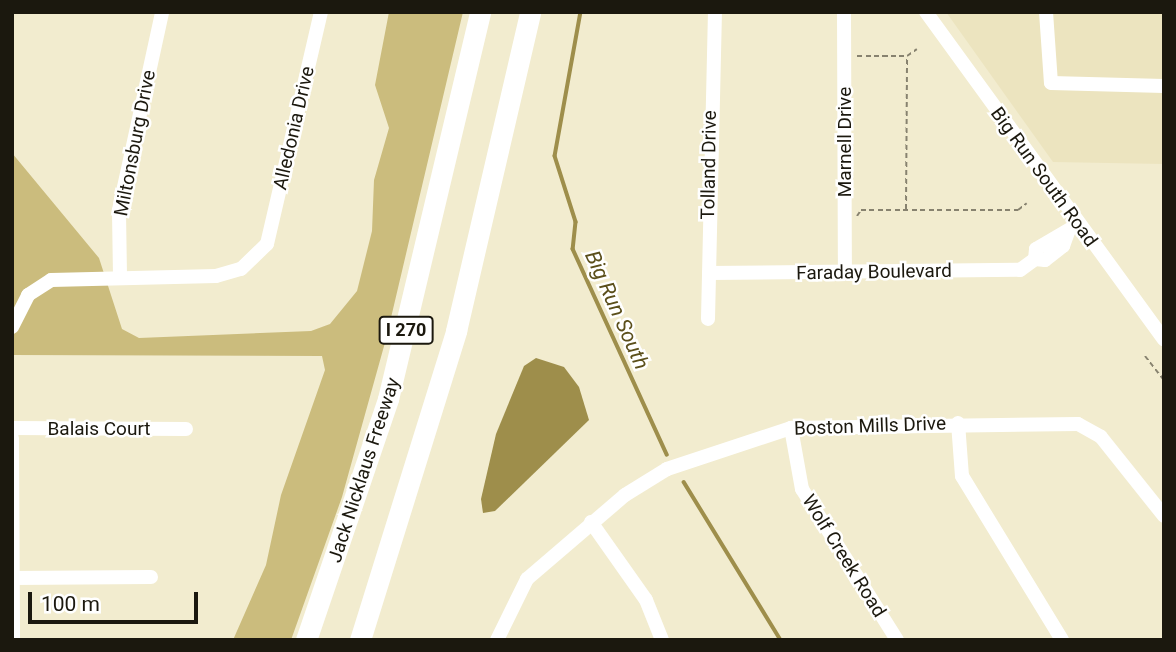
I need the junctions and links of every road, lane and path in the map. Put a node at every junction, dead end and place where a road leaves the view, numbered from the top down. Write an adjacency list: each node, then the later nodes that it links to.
1 (162, 12): 19 (street, Miltonsburg Drive)
2 (321, 12): 19 (street, Alledonia Drive)
3 (480, 12): 35 (highway, Jack Nicklaus Freeway / I 270)
4 (530, 12): 36 (highway, I 270)
5 (715, 12): 17 (street, Tolland Drive)
6 (845, 12): 10 (street, Marnell Drive)
7 (926, 12): 16 (street, Big Run South Road)
8 (1046, 12): 12 (street)
9 (917, 50): 11 (path)
10 (845, 56): 11 (path); 15 (street, Marnell Drive)
11 (906, 56): 14 (path)
12 (1164, 86)
13 (1027, 203): 14 (path)
14 (906, 210): 15 (path)
15 (845, 216): 18 (street, Marnell Drive)
16 (1072, 228): 18 (street, Faraday Boulevard); 22 (street, Big Run South Road)
17 (709, 273): 18 (street, Faraday Boulevard); 20 (street, Tolland Drive)
18 (845, 273)
19 (120, 276): 21 (street)
20 (708, 319)
21 (12, 327)
22 (1164, 340)
23 (1144, 356): 24 (path)
24 (1164, 380)
25 (957, 423): 26 (street, Boston Mills Drive); 30 (street, Boston Mills Drive); 40 (street)
26 (791, 428): 31 (street, Boston Mills Drive); 39 (street, Wolf Creek Road)
27 (12, 429): 28 (street, Balais Court)
28 (186, 429)
29 (12, 438): 33 (street)
30 (1163, 513)
31 (591, 522): 37 (street, Boston Mills Drive); 38 (street)
32 (151, 577): 33 (street)
33 (13, 578): 34 (street)
34 (13, 640)
35 (306, 640)
36 (360, 640)
37 (497, 640)
38 (662, 640)
39 (897, 640)
40 (1062, 640)

